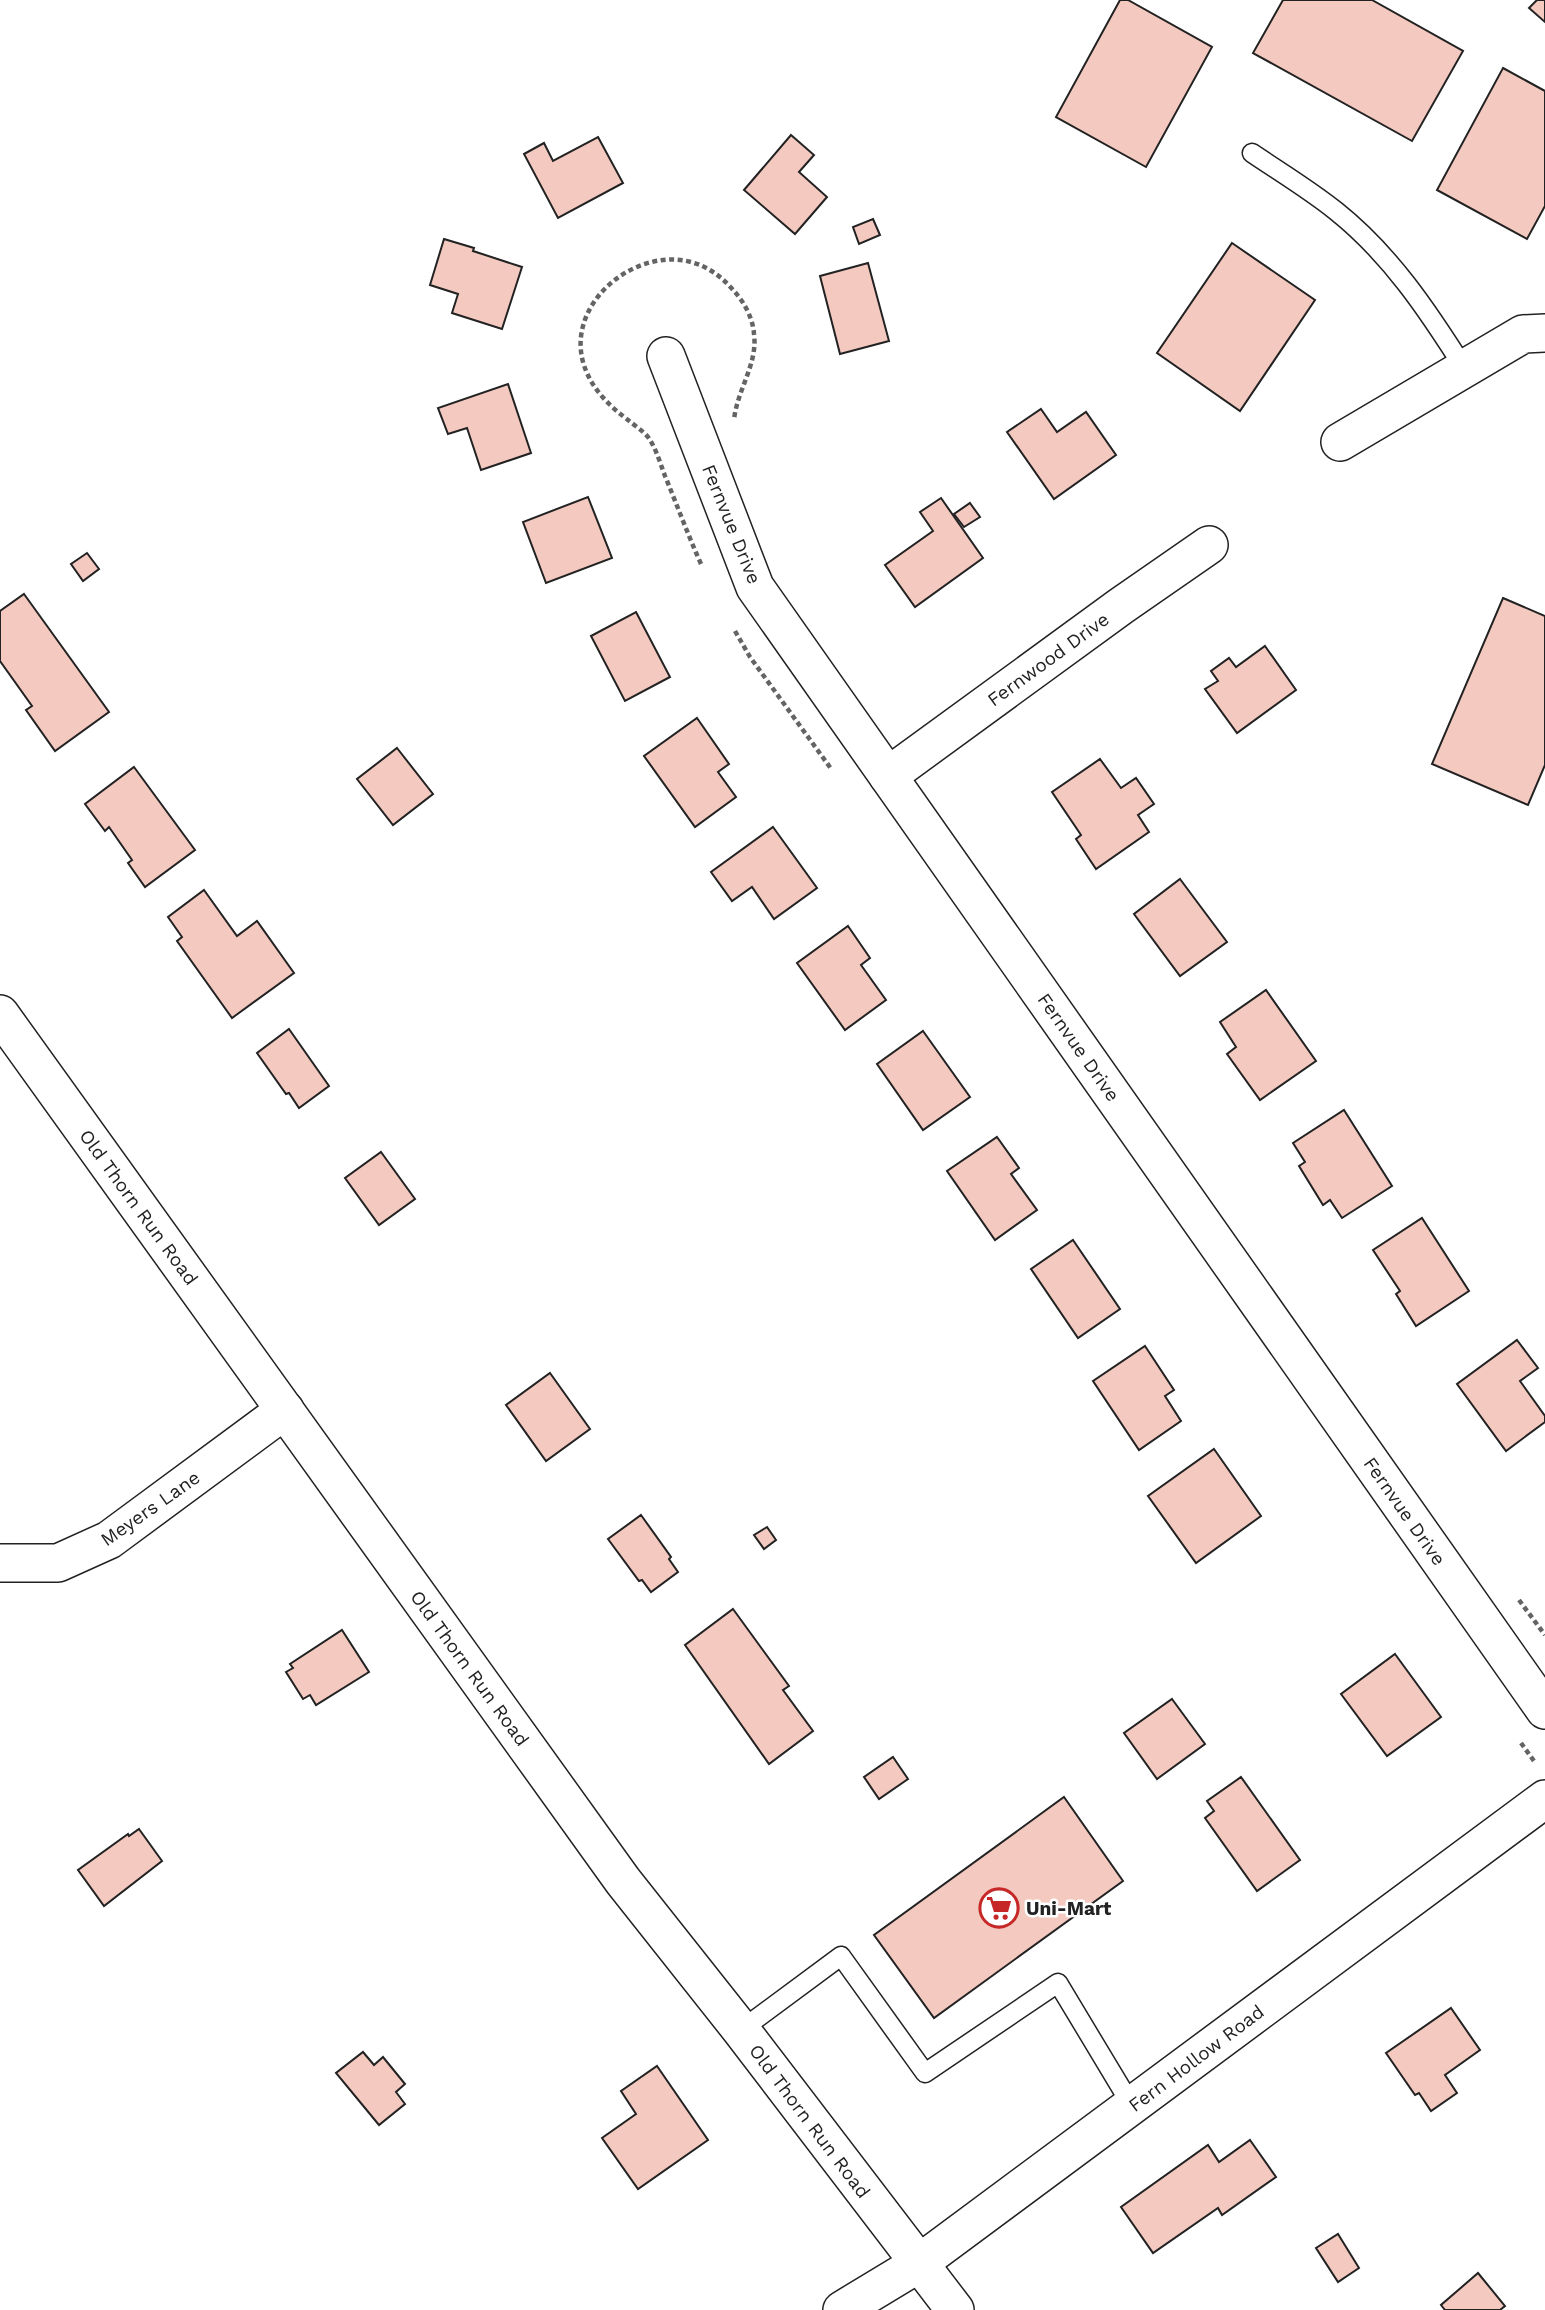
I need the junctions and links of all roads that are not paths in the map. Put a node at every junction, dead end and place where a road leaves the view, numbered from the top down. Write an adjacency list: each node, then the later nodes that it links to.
1 (1252, 153): 4 (lane)
2 (1545, 332): 4 (street)
3 (666, 356): 7 (street, Fernvue Drive)
4 (1464, 368): 5 (street)
5 (1340, 442)
6 (1209, 545): 7 (street, Fernwood Drive)
7 (888, 776): 11 (street, Fernvue Drive)
8 (0, 1014): 9 (street, Old Thorn Run Road)
9 (285, 1410): 10 (street, Meyers Lane); 13 (street, Old Thorn Run Road)
10 (0, 1563)
11 (1545, 1710)
12 (1545, 1799): 14 (street, Fern Hollow Road)
13 (741, 2030): 14 (lane); 15 (street, Old Thorn Run Road)
14 (1132, 2106): 15 (street, Fern Hollow Road)
15 (918, 2264): 16 (street, Fern Hollow Road); 17 (street, Old Thorn Run Road)
16 (842, 2310)
17 (955, 2310)

